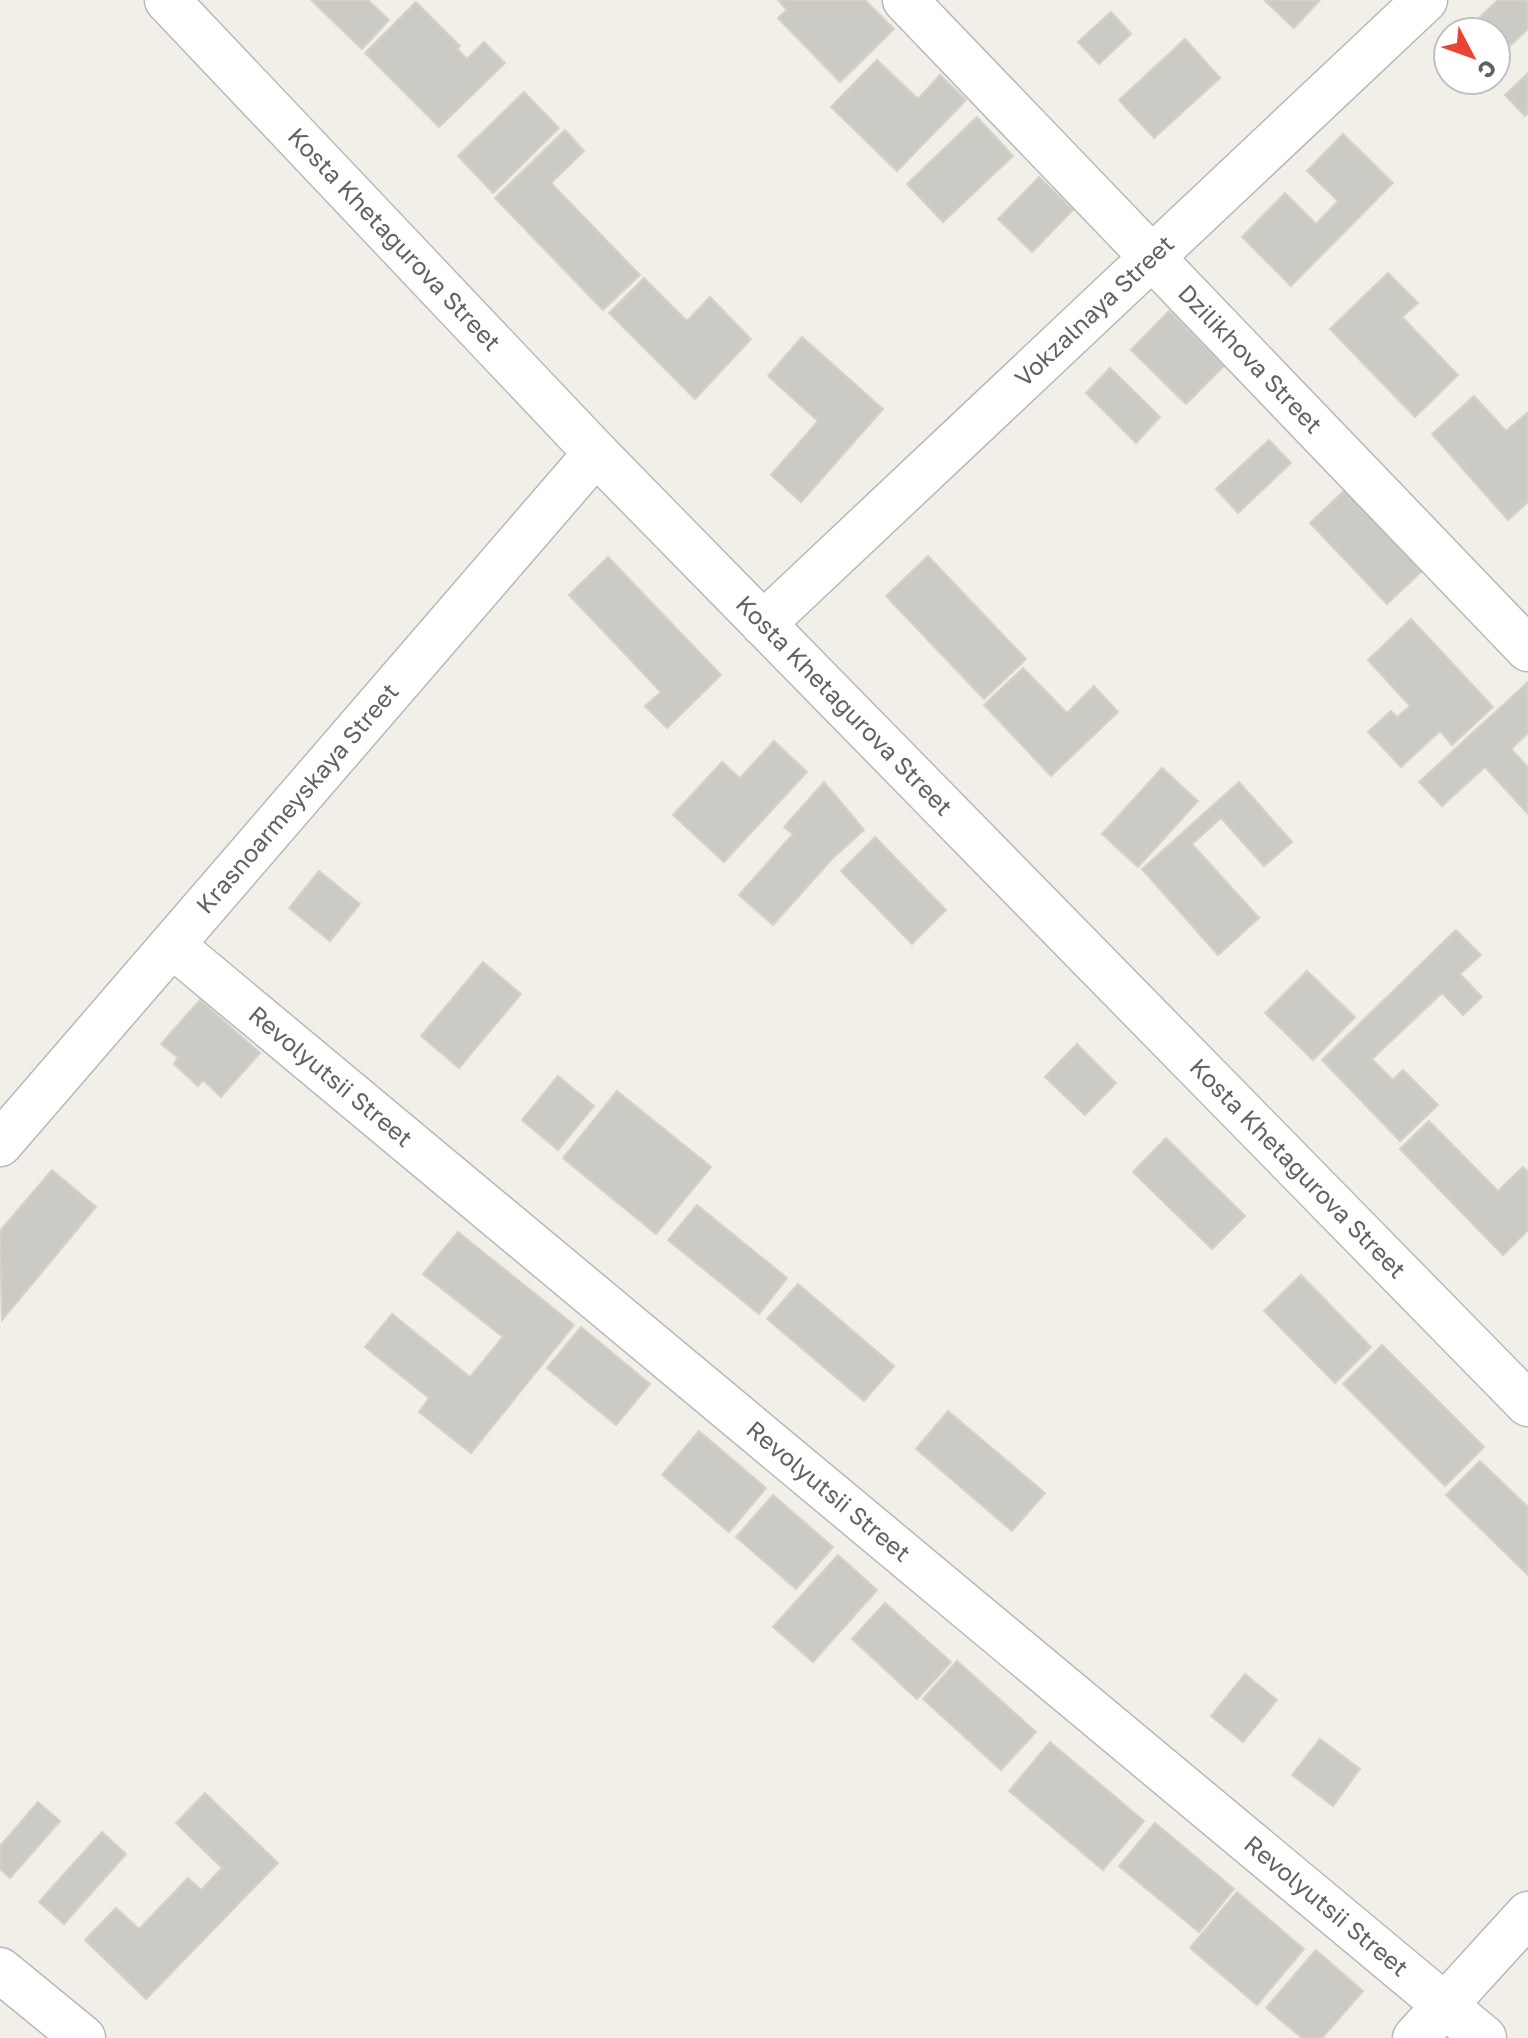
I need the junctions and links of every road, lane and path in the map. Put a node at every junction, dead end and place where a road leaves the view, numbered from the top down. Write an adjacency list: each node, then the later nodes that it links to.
1 (167, 0): 5 (street, Kosta Khetagurova Street)
2 (905, 0): 4 (street, Dzilikhova Street)
3 (1425, 0): 4 (street, Vokzalnaya Street)
4 (1152, 257): 6 (street, Vokzalnaya Street); 7 (street, Dzilikhova Street)
5 (596, 453): 6 (street, Kosta Khetagurova Street); 8 (street, Krasnoarmeyskaya Street)
6 (763, 624): 10 (street, Kosta Khetagurova Street)
7 (1528, 649)
8 (172, 945): 9 (street, Krasnoarmeyskaya Street); 13 (street, Revolyutsii Street)
9 (0, 1144)
10 (1528, 1404)
11 (1528, 1914): 13 (street)
12 (0, 1970): 14 (street)
13 (1444, 2005): 15 (street); 16 (street, Revolyutsii Street)
14 (83, 2038)
15 (1415, 2038)
16 (1484, 2038)

